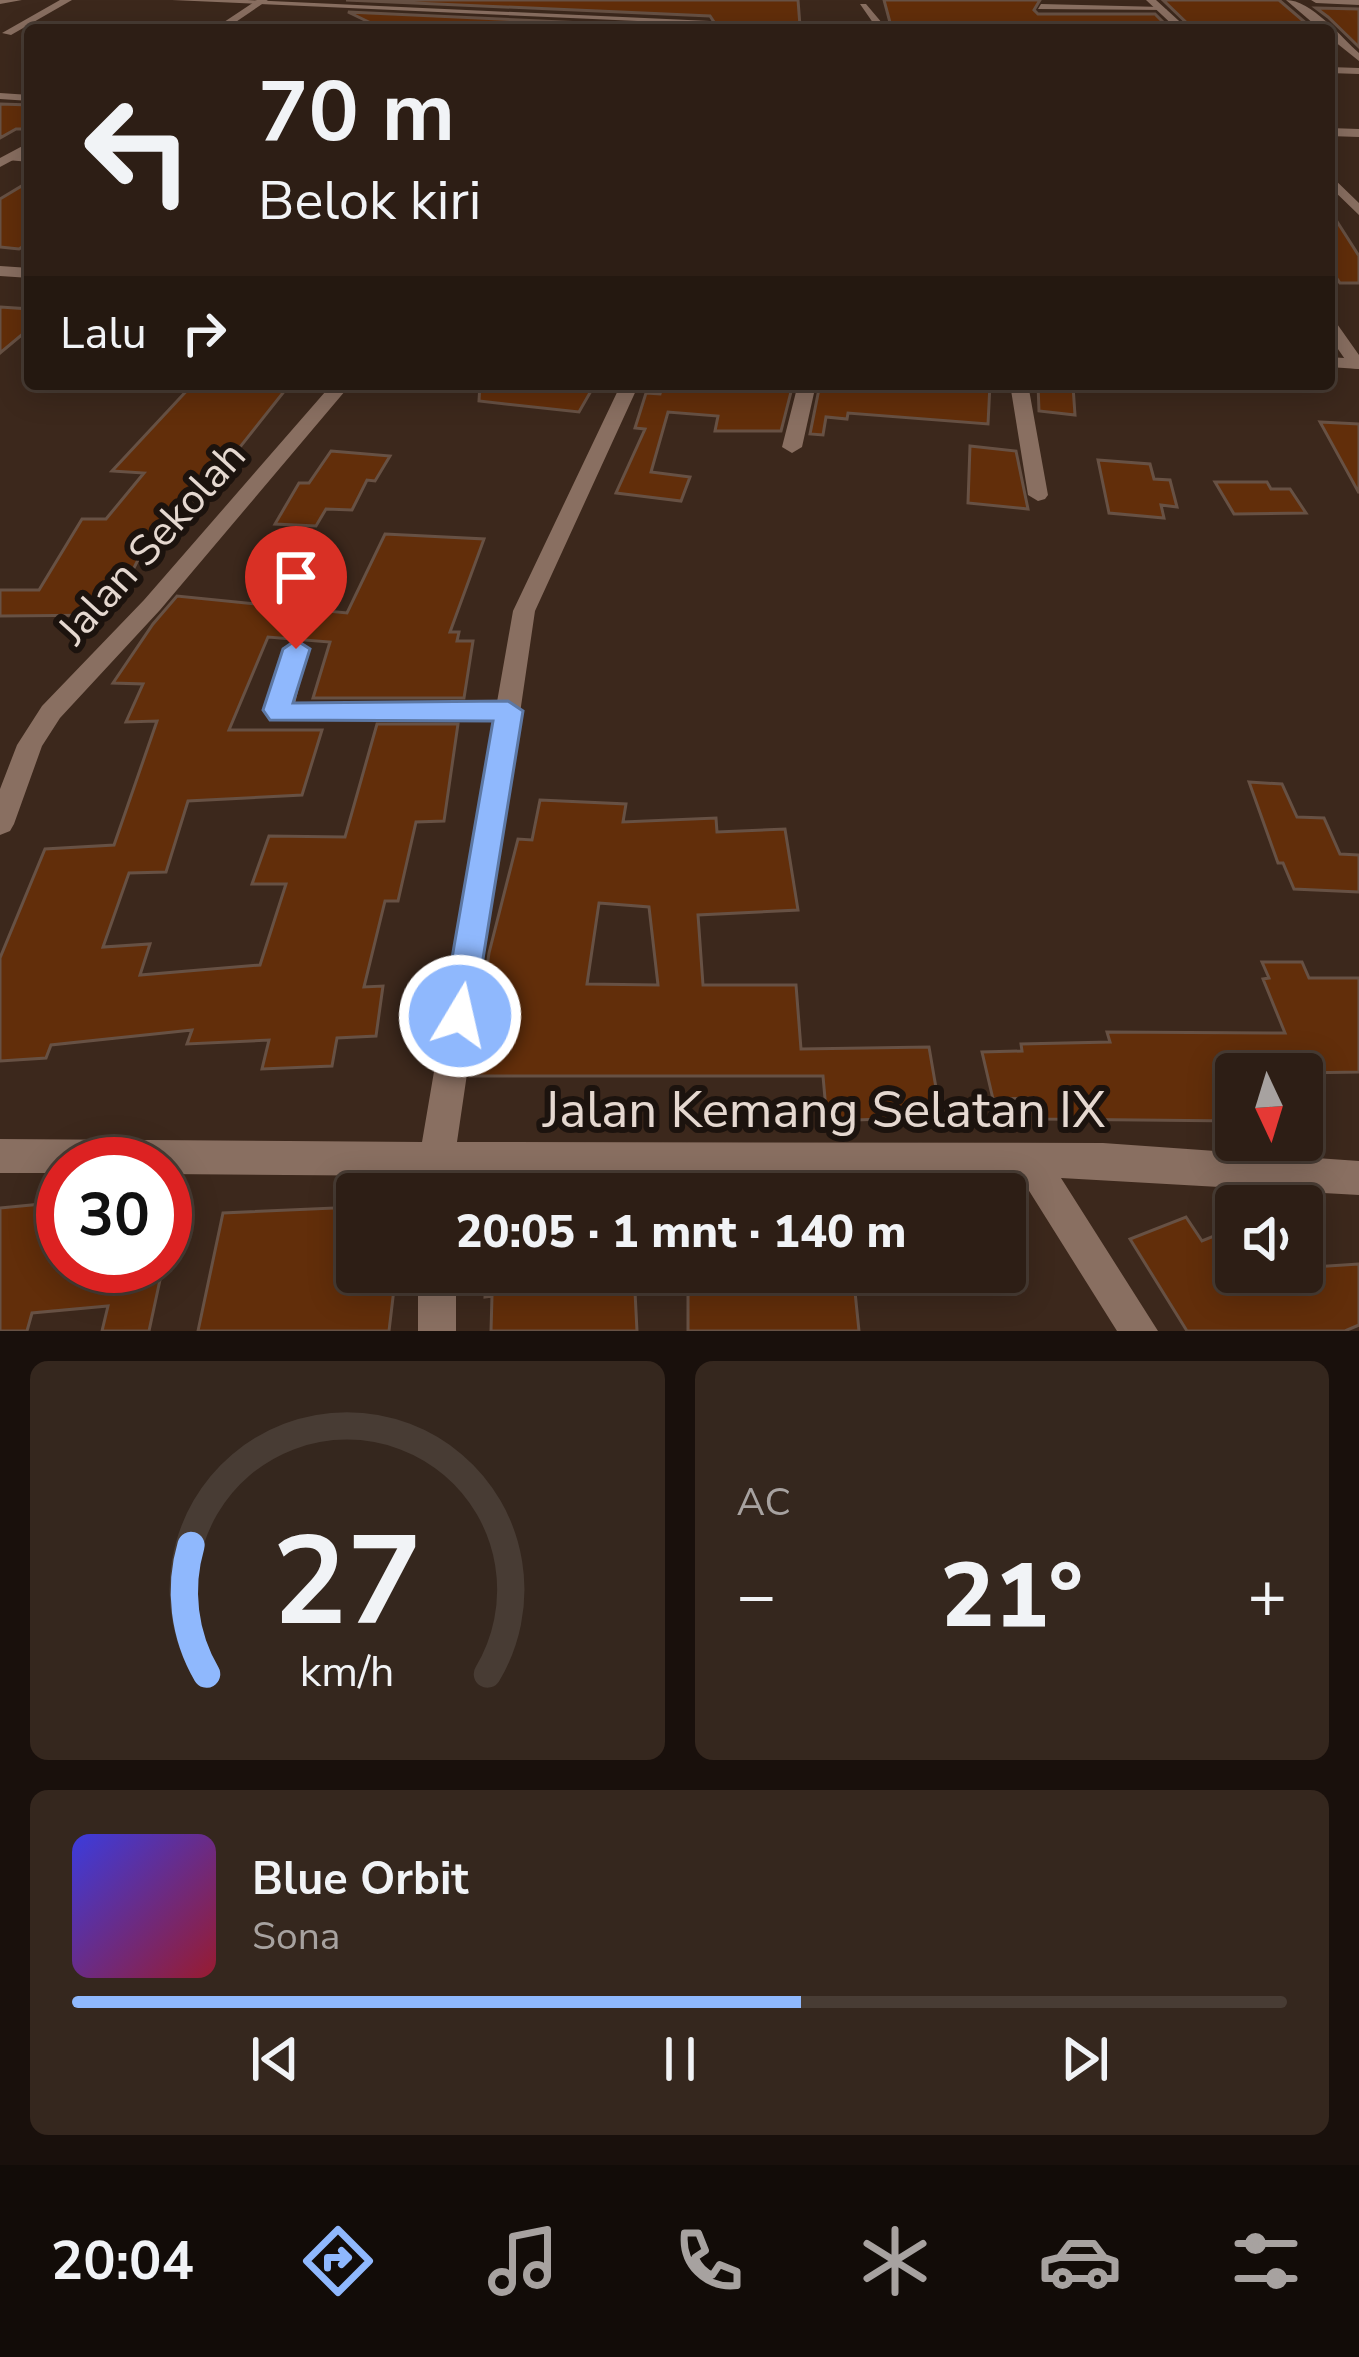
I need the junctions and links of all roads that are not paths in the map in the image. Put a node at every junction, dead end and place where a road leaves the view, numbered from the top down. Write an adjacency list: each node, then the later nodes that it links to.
1 (17, 0): 8 (street)
2 (67, 0): 26 (street)
3 (177, 0): 9 (street)
4 (531, 0): 16 (street)
5 (1151, 0): 14 (street)
6 (1291, 0): 25 (street)
7 (1316, 0): 10 (street)
8 (0, 2)
9 (260, 2): 15 (street); 18 (street)
10 (1359, 2)
11 (720, 4): 22 (street)
12 (863, 6): 23 (street)
13 (1041, 7): 14 (street)
14 (1162, 10): 24 (street)
15 (434, 12): 16 (street); 19 (street)
16 (521, 13): 17 (street)
17 (542, 14): 20 (street); 21 (street)
18 (226, 24)
19 (423, 24)
20 (536, 24)
21 (689, 24)
22 (705, 24)
23 (878, 24)
24 (1177, 24)
25 (1320, 24)
26 (7, 33)
27 (1335, 37): 28 (street)
28 (1359, 58)
29 (1337, 195): 30 (street)
30 (1359, 212)
31 (1335, 332): 32 (street)
32 (1358, 364)
33 (337, 390): 41 (street, Jalan Sekolah)
34 (627, 390): 40 (street)
35 (806, 390): 37 (street)
36 (1020, 390): 38 (street)
37 (792, 447)
38 (1038, 494)
39 (296, 649): 40 (street)
40 (508, 711): 44 (street)
41 (6, 790): 42 (street, Jalan Sekolah)
42 (0, 824)
43 (0, 1156): 44 (street, Jalan Kemang Selatan IX)
44 (437, 1157): 45 (street, Jalan Kemang Selatan IX); 46 (street)
45 (1029, 1159): 47 (street, Jalan Kemang Selatan IX); 50 (street)
46 (437, 1173)
47 (1359, 1178)
48 (437, 1293): 49 (street)
49 (437, 1331)
50 (1139, 1331)

